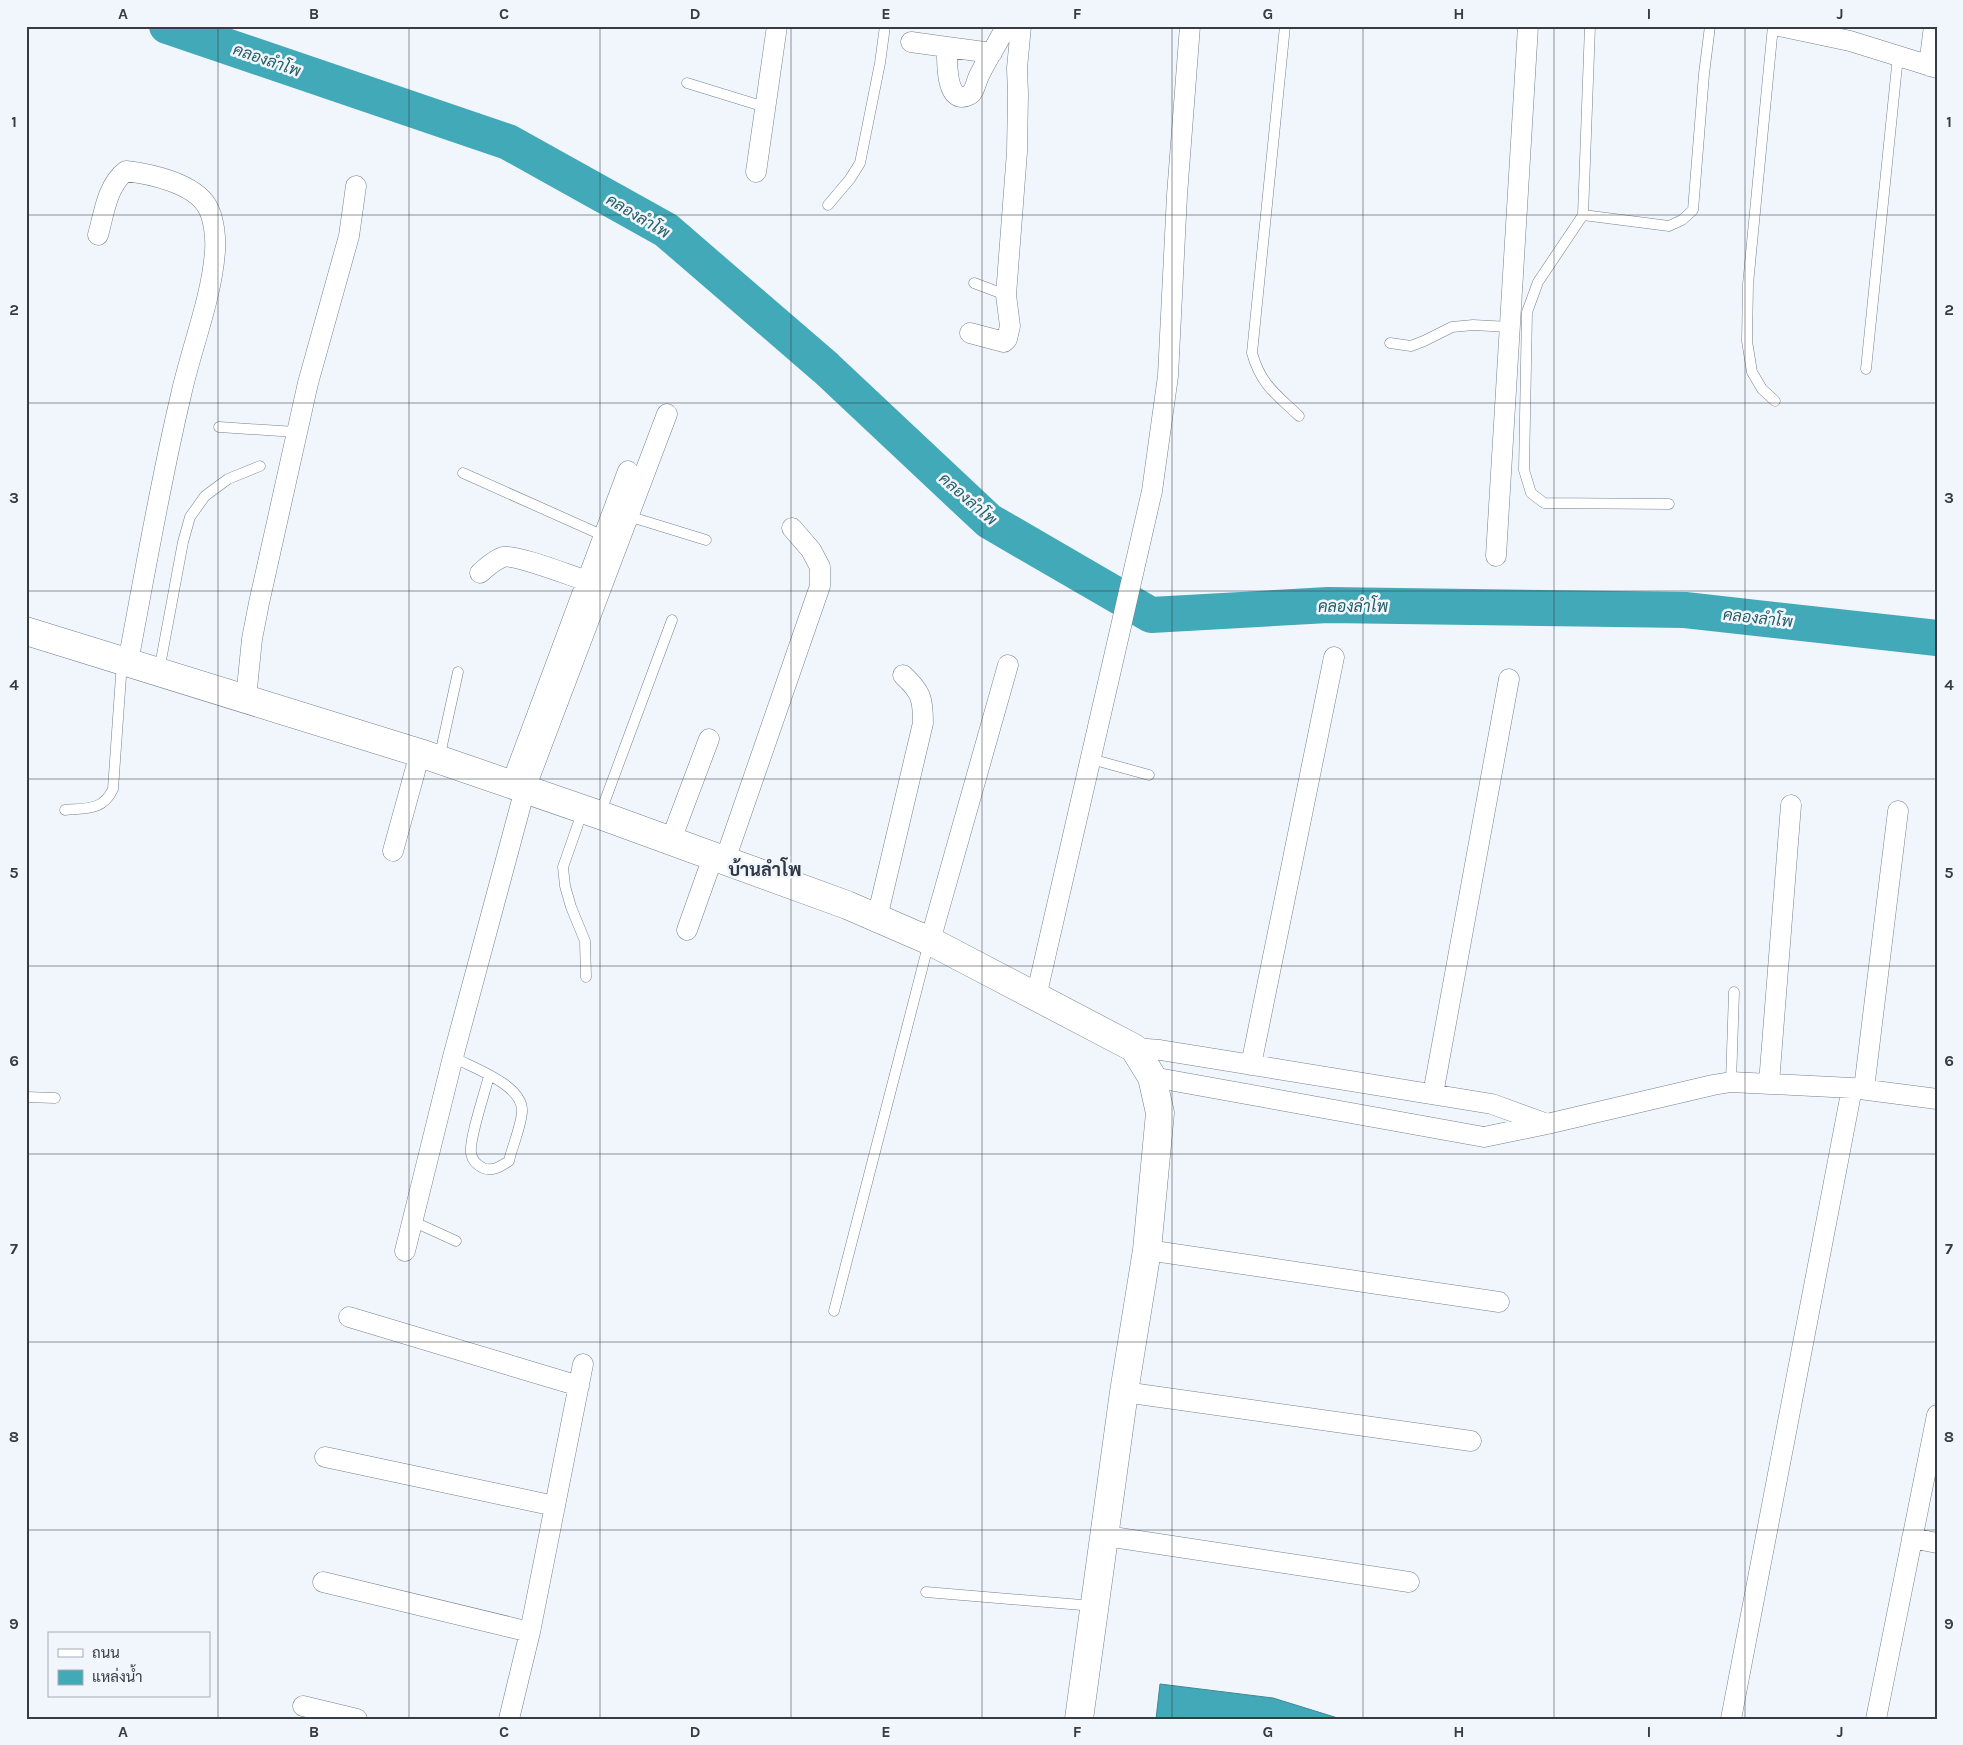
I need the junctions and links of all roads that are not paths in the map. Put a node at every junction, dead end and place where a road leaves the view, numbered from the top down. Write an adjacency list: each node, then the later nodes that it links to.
1 (777, 26): 20 (street)
2 (886, 26): 23 (lane)
3 (1006, 26): 16 (street)
4 (1021, 26): 27 (street)
5 (1190, 26): 60 (street)
6 (1286, 26): 34 (lane)
7 (1528, 26): 28 (street)
8 (1590, 26): 24 (lane)
9 (1710, 26): 24 (lane)
10 (1773, 26): 32 (lane)
11 (1779, 26): 13 (street)
12 (1934, 26): 18 (street)
13 (1851, 33): 17 (street)
14 (911, 42): 15 (street)
15 (947, 47): 16 (street); 16 (street)
16 (992, 53)
17 (1898, 56): 18 (street); 31 (lane)
18 (1933, 67)
19 (687, 83): 20 (lane)
20 (765, 107): 21 (street)
21 (756, 172)
22 (356, 186): 36 (street)
23 (828, 205)
24 (1583, 215): 40 (lane)
25 (98, 235): 51 (street)
26 (974, 283): 27 (lane)
27 (1006, 296): 29 (street)
28 (1510, 327): 30 (lane); 45 (street)
29 (970, 333)
30 (1390, 343)
31 (1866, 369)
32 (1775, 401)
33 (666, 414): 41 (street)
34 (1299, 416)
35 (219, 427): 36 (lane)
36 (296, 432): 57 (street)
37 (260, 466): 53 (lane)
38 (628, 471): 43 (street)
39 (463, 473): 43 (lane)
40 (1670, 504)
41 (628, 516): 44 (lane); 62 (street)
42 (792, 528): 69 (street)
43 (604, 536): 47 (street)
44 (706, 540)
45 (1496, 556)
46 (480, 573): 47 (street)
47 (587, 581): 62 (street)
48 (672, 620): 65 (lane)
49 (26, 631): 51 (street)
50 (1334, 656): 78 (street)
51 (125, 662): 53 (street); 64 (lane)
52 (1008, 665): 72 (street)
53 (159, 672): 57 (street)
54 (458, 672): 59 (lane)
55 (903, 675): 70 (street)
56 (1509, 679): 84 (street)
57 (246, 698): 59 (street)
58 (709, 740): 67 (street)
59 (430, 756): 62 (street); 68 (street)
60 (1091, 759): 61 (lane); 75 (street)
61 (1148, 775)
62 (518, 787): 65 (street); 77 (street)
63 (1791, 805): 82 (street)
64 (65, 810)
65 (592, 812): 67 (street); 73 (lane)
66 (1898, 812): 83 (street)
67 (671, 840): 69 (street)
68 (393, 851)
69 (719, 858): 70 (street); 71 (street)
70 (877, 918): 72 (street)
71 (687, 930)
72 (930, 940): 75 (street); 94 (lane)
73 (586, 977)
74 (1734, 992): 81 (lane)
75 (1036, 997): 76 (street)
76 (1134, 1048): 78 (street); 80 (street)
77 (453, 1057): 79 (lane); 89 (street)
78 (1251, 1065): 84 (street)
79 (489, 1076): 79 (lane)
80 (1152, 1077): 88 (street); 91 (street)
81 (1731, 1082): 82 (street); 88 (street)
82 (1769, 1083): 83 (street)
83 (1858, 1088): 87 (street); 115 (street)
84 (1433, 1094): 88 (street)
85 (26, 1097): 86 (lane)
86 (55, 1098)
87 (1937, 1099)
88 (1547, 1124)
89 (412, 1221): 90 (lane); 92 (street)
90 (456, 1241)
91 (1148, 1250): 93 (street); 98 (street)
92 (405, 1251)
93 (1499, 1302)
94 (834, 1311)
95 (349, 1317): 97 (street)
96 (584, 1364): 97 (street)
97 (579, 1386): 102 (street)
98 (1124, 1392): 100 (street); 103 (street)
99 (1937, 1415): 104 (street)
100 (1471, 1442)
101 (326, 1458): 102 (street)
102 (555, 1506): 110 (street)
103 (1106, 1536): 107 (street); 109 (street)
104 (1912, 1538): 105 (street); 116 (street)
105 (1937, 1543)
106 (323, 1582): 110 (street)
107 (1409, 1582)
108 (926, 1592): 109 (lane)
109 (1096, 1606): 114 (street)
110 (530, 1632): 113 (street)
111 (303, 1706): 112 (street)
112 (357, 1719)
113 (509, 1719)
114 (1079, 1719)
115 (1731, 1719)
116 (1876, 1719)

